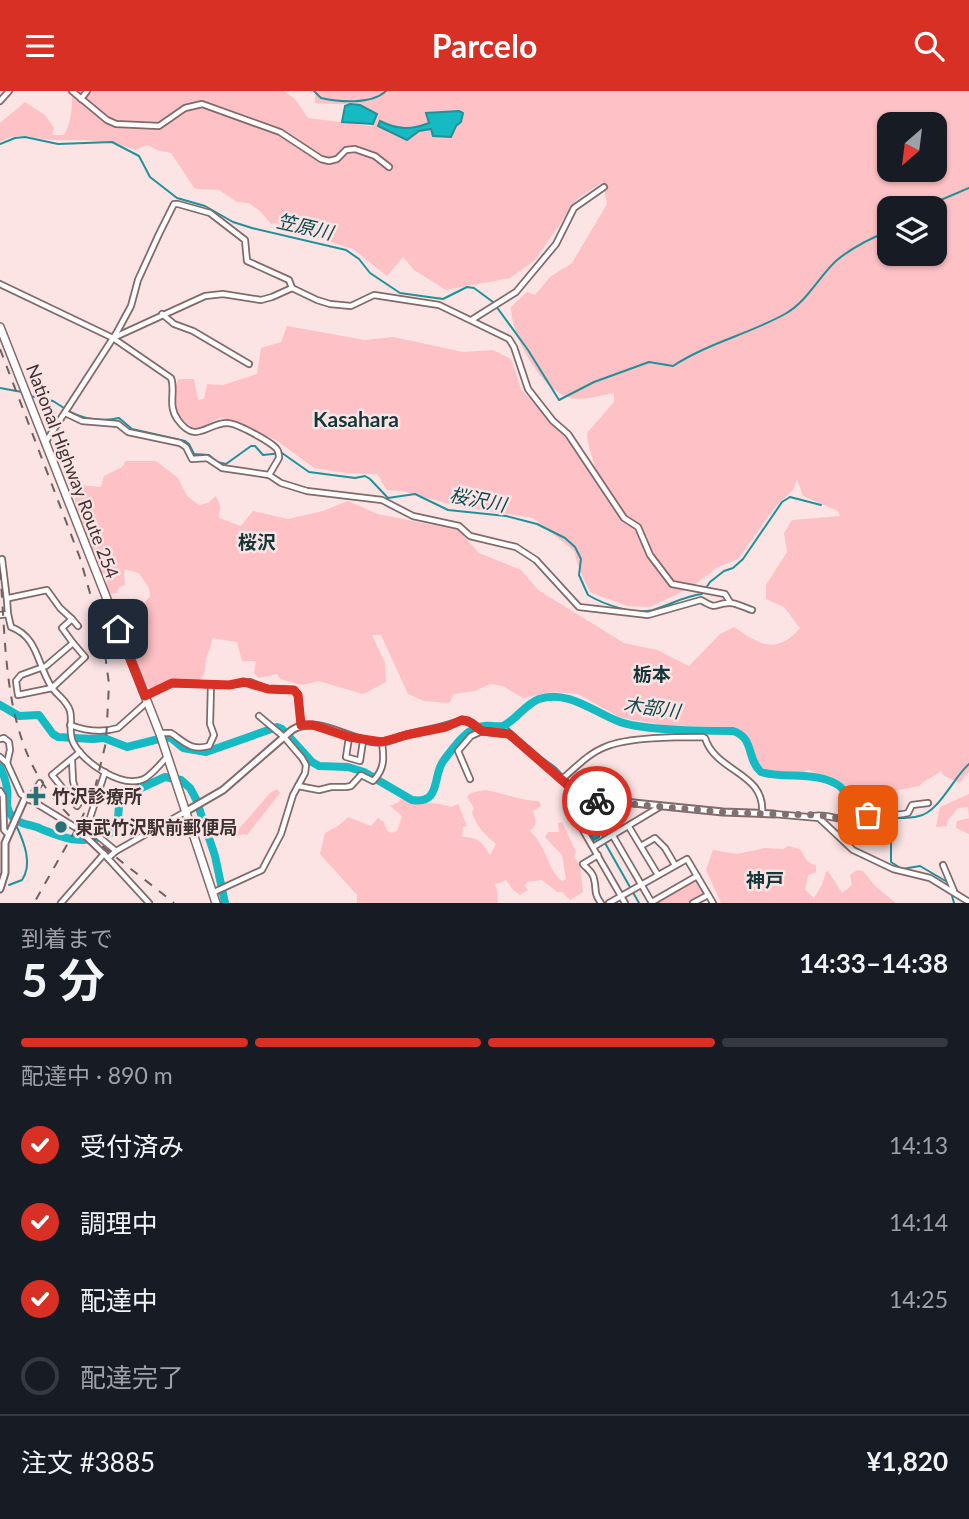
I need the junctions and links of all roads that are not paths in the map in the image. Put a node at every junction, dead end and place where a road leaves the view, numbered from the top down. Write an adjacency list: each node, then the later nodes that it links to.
1 (9, 91): 5 (street)
2 (72, 91): 4 (street)
3 (87, 91): 4 (street)
4 (81, 99): 6 (street)
5 (0, 101)
6 (389, 167)
7 (604, 187): 11 (street)
8 (0, 284): 13 (street)
9 (292, 288): 10 (street); 11 (street); 13 (street)
10 (162, 314): 13 (street); 14 (street)
11 (472, 320): 20 (street)
12 (0, 327): 16 (highway, National Highway Route 254)
13 (112, 338): 15 (street); 17 (street)
14 (248, 364)
15 (66, 411): 16 (street); 17 (street)
16 (44, 443): 30 (highway, National Highway Route 254)
17 (269, 475): 20 (street)
18 (2, 559): 19 (street)
19 (7, 600): 22 (street); 24 (street)
20 (730, 602): 21 (street)
21 (752, 610)
22 (8, 614): 23 (street); 27 (street)
23 (0, 615)
24 (72, 619): 25 (street); 26 (street)
25 (78, 626)
26 (73, 643): 27 (street); 29 (street)
27 (42, 669): 29 (street); 29 (street)
28 (211, 685): 30 (street); 33 (street); 35 (street)
29 (52, 688): 32 (street)
30 (146, 698): 32 (street); 35 (highway, National Highway Route 254)
31 (259, 716): 36 (street)
32 (71, 725): 41 (street)
33 (301, 725): 36 (street); 37 (street)
34 (482, 731): 40 (street); 47 (street); 48 (street)
35 (160, 734): 43 (highway, National Highway Route 254)
36 (284, 737): 50 (street); 56 (street)
37 (349, 737): 39 (street); 39 (street)
38 (0, 739): 45 (street)
39 (363, 741): 40 (street)
40 (382, 742): 50 (street)
41 (80, 752): 44 (street); 46 (street)
42 (0, 757): 45 (street)
43 (167, 757): 46 (street); 56 (highway, National Highway Route 254)
44 (72, 760): 44 (street)
45 (7, 763): 53 (street)
46 (105, 772): 65 (street)
47 (470, 779)
48 (561, 780): 52 (street); 57 (street)
49 (40, 783): 53 (street)
50 (298, 786): 75 (street)
51 (0, 791): 61 (street)
52 (579, 795): 55 (street); 64 (street)
53 (27, 799): 61 (street); 67 (street)
54 (928, 803): 59 (street)
55 (661, 806): 57 (street); 60 (street)
56 (185, 812): 65 (street); 75 (highway, National Highway Route 254)
57 (762, 814): 58 (street)
58 (774, 814): 59 (street)
59 (813, 816): 74 (street)
60 (629, 827): 62 (street); 63 (street)
61 (8, 835): 73 (street)
62 (613, 836): 64 (street); 72 (street)
63 (641, 846): 68 (street); 70 (street)
64 (593, 847): 66 (street)
65 (116, 851): 67 (street)
66 (597, 855): 77 (street); 83 (street)
67 (106, 856): 80 (street); 81 (street)
68 (675, 865): 70 (street); 71 (street)
69 (943, 866): 74 (street)
70 (657, 875): 72 (street)
71 (697, 876): 76 (street); 78 (street)
72 (641, 884): 77 (street); 78 (street)
73 (0, 889)
74 (955, 892): 79 (street)
75 (211, 893): 82 (highway, National Highway Route 254)
76 (708, 895): 86 (street); 87 (street)
77 (621, 896): 84 (street); 85 (street)
78 (652, 902)
79 (969, 902)
80 (61, 903)
81 (149, 903)
82 (216, 903)
83 (601, 903)
84 (609, 903)
85 (625, 903)
86 (693, 903)
87 (713, 903)

